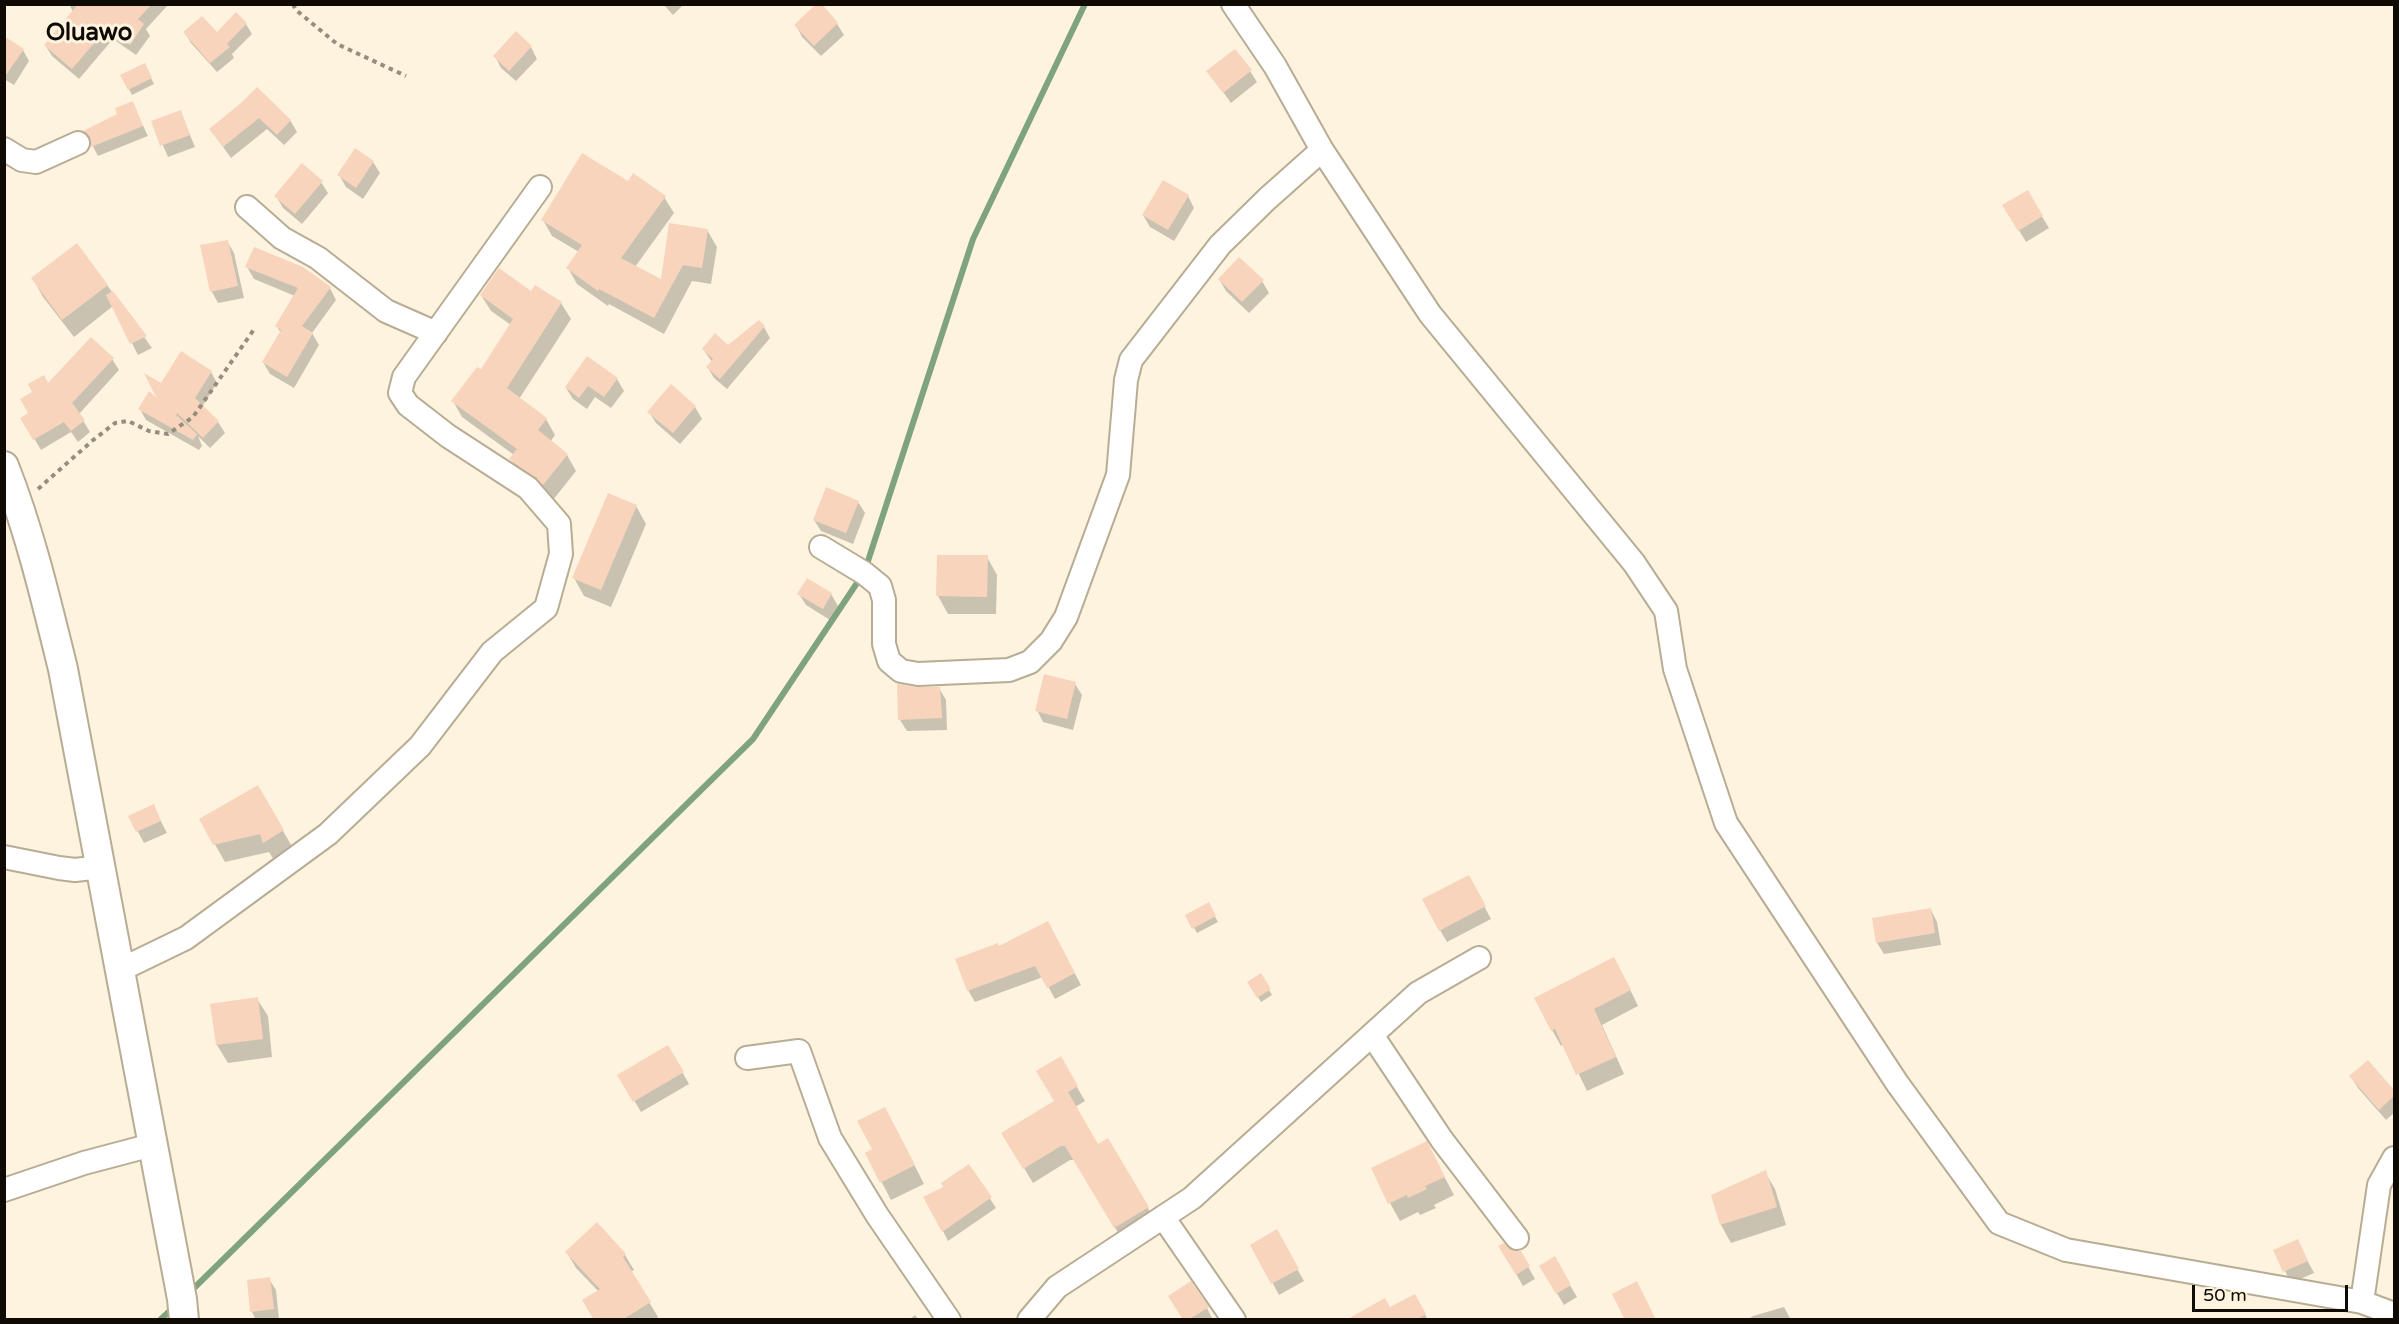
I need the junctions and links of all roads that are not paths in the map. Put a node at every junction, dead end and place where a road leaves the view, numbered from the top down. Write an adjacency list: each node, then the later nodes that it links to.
1 (1233, 4): 4 (street)
2 (78, 143): 3 (street)
3 (4, 149)
4 (1322, 150): 9 (street); 21 (street)
5 (540, 187): 7 (street)
6 (248, 207): 7 (street)
7 (436, 333): 13 (street)
8 (4, 466): 11 (main road)
9 (821, 547)
10 (4, 857): 11 (street)
11 (101, 867): 13 (main road)
12 (1479, 958): 14 (street)
13 (120, 970): 16 (main road)
14 (1371, 1035): 19 (street); 20 (street)
15 (747, 1058): 24 (street)
16 (152, 1145): 18 (street); 23 (main road)
17 (2394, 1158): 21 (street)
18 (4, 1190)
19 (1163, 1217): 25 (street); 26 (street)
20 (1517, 1238)
21 (2362, 1302): 22 (street)
22 (2394, 1314)
23 (184, 1320)
24 (949, 1320)
25 (1029, 1320)
26 (1234, 1320)

